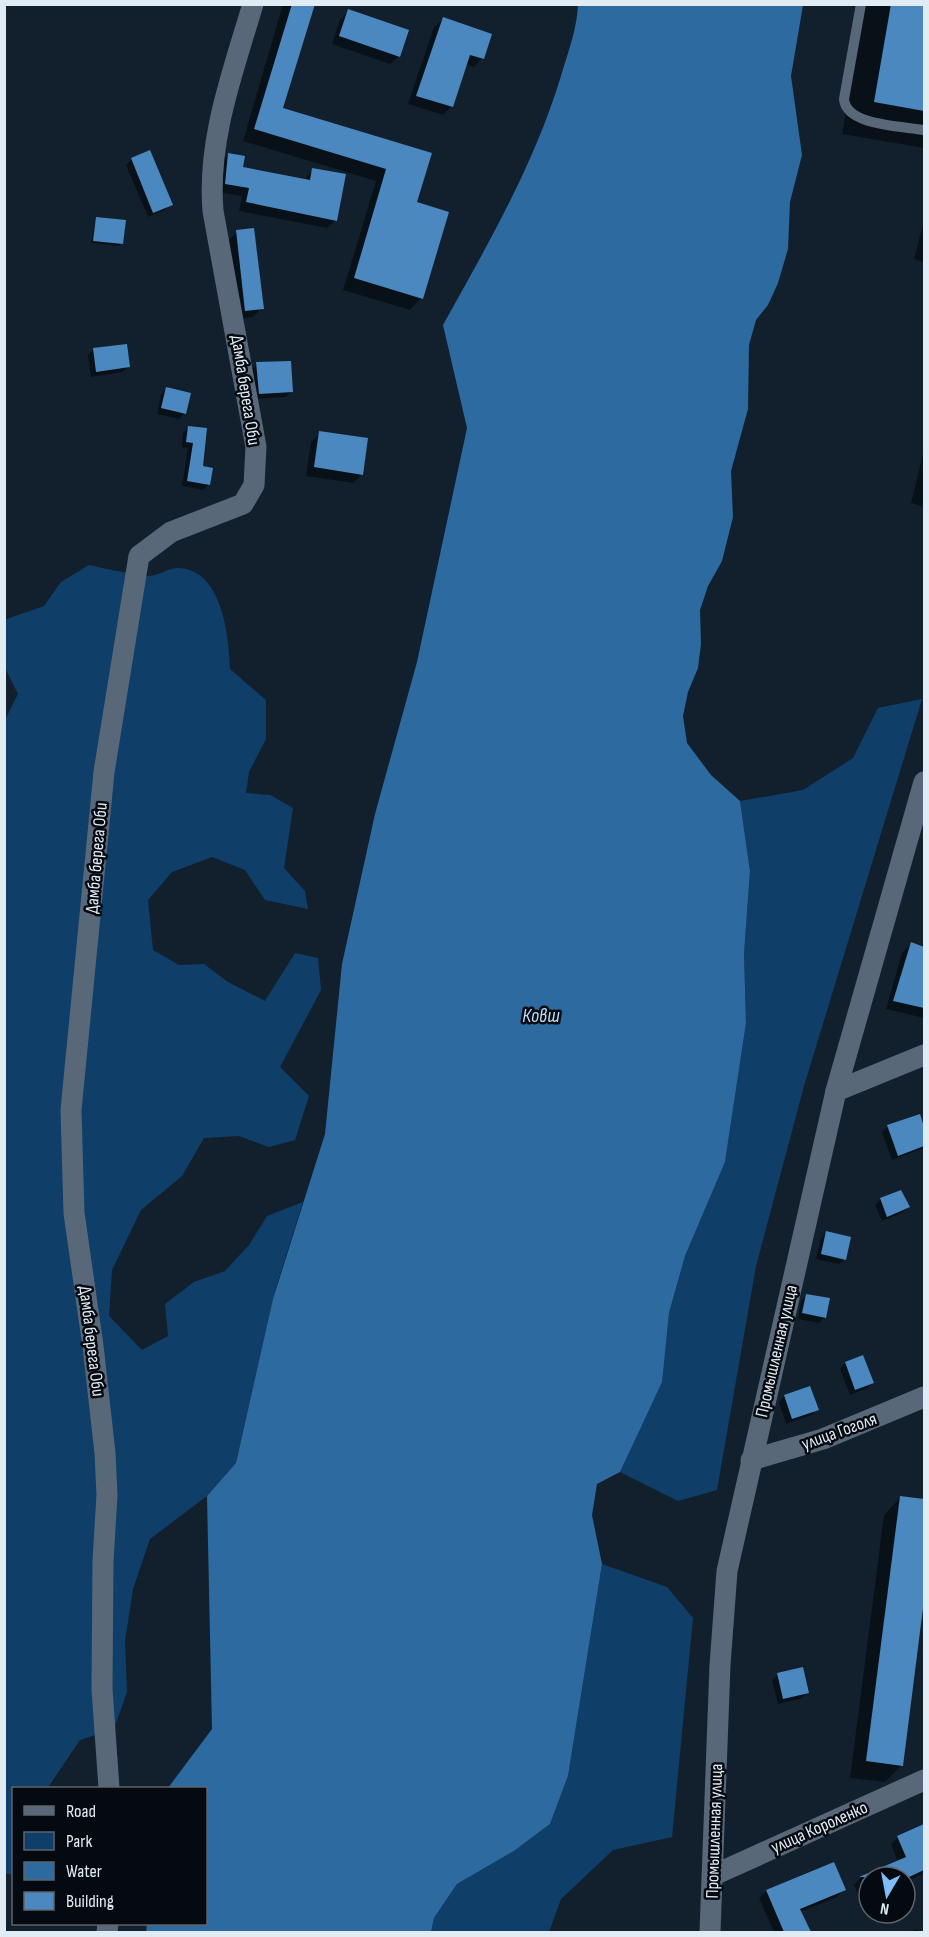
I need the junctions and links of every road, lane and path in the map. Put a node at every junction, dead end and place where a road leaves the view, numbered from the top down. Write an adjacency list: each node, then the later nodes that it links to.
1 (253, 4): 10 (street, Дамба берега Оби)
2 (861, 4): 3 (lane)
3 (924, 130)
4 (924, 782): 6 (street, Промышленная улица)
5 (924, 1055): 6 (street)
6 (836, 1091): 8 (street, Промышленная улица)
7 (924, 1397): 8 (street, улица Гоголя)
8 (751, 1460): 11 (street, Промышленная улица)
9 (924, 1778): 11 (street, улица Короленко)
10 (109, 1787)
11 (714, 1875): 12 (street, Промышленная улица)
12 (710, 1932)

